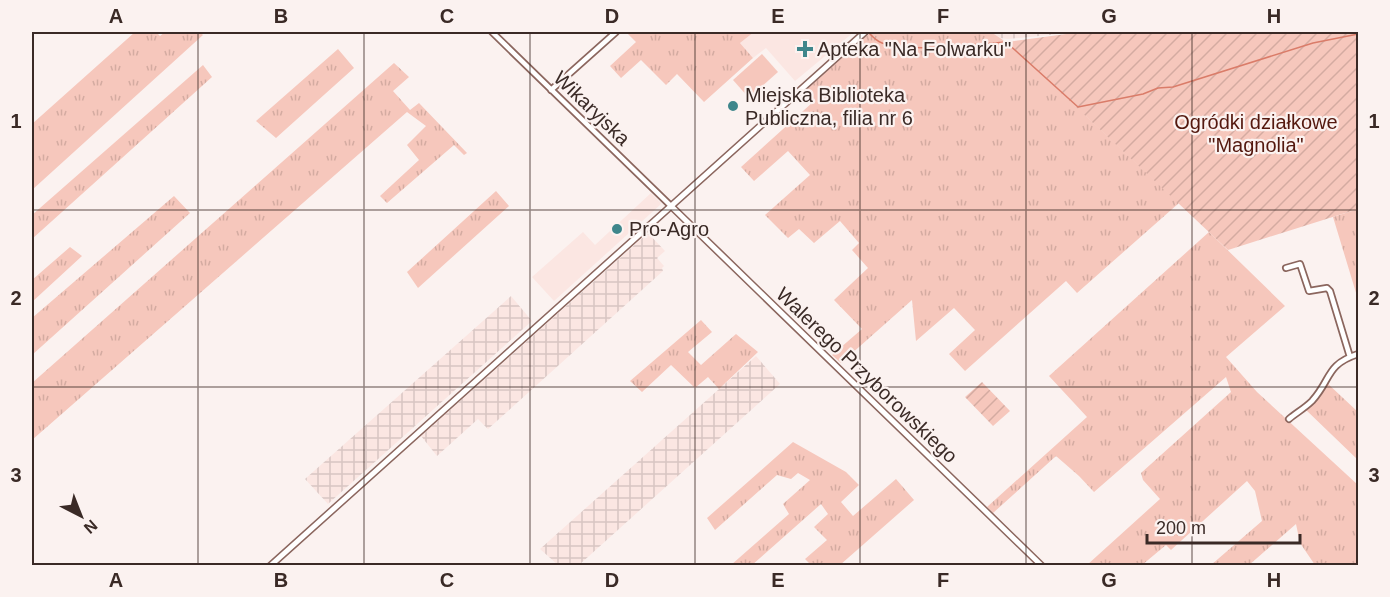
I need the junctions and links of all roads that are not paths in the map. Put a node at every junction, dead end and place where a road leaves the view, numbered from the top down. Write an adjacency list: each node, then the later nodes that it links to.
1 (492, 32): 4 (street, Wikaryjska)
2 (616, 32): 4 (street)
3 (865, 32): 5 (street)
4 (551, 90): 5 (street, Wikaryjska)
5 (671, 206): 10 (street); 11 (street, Walerego Przyborowskiego)
6 (1286, 268): 8 (street)
7 (1359, 354): 8 (street)
8 (1348, 358): 9 (street)
9 (1289, 419)
10 (270, 566)
11 (1042, 566)

